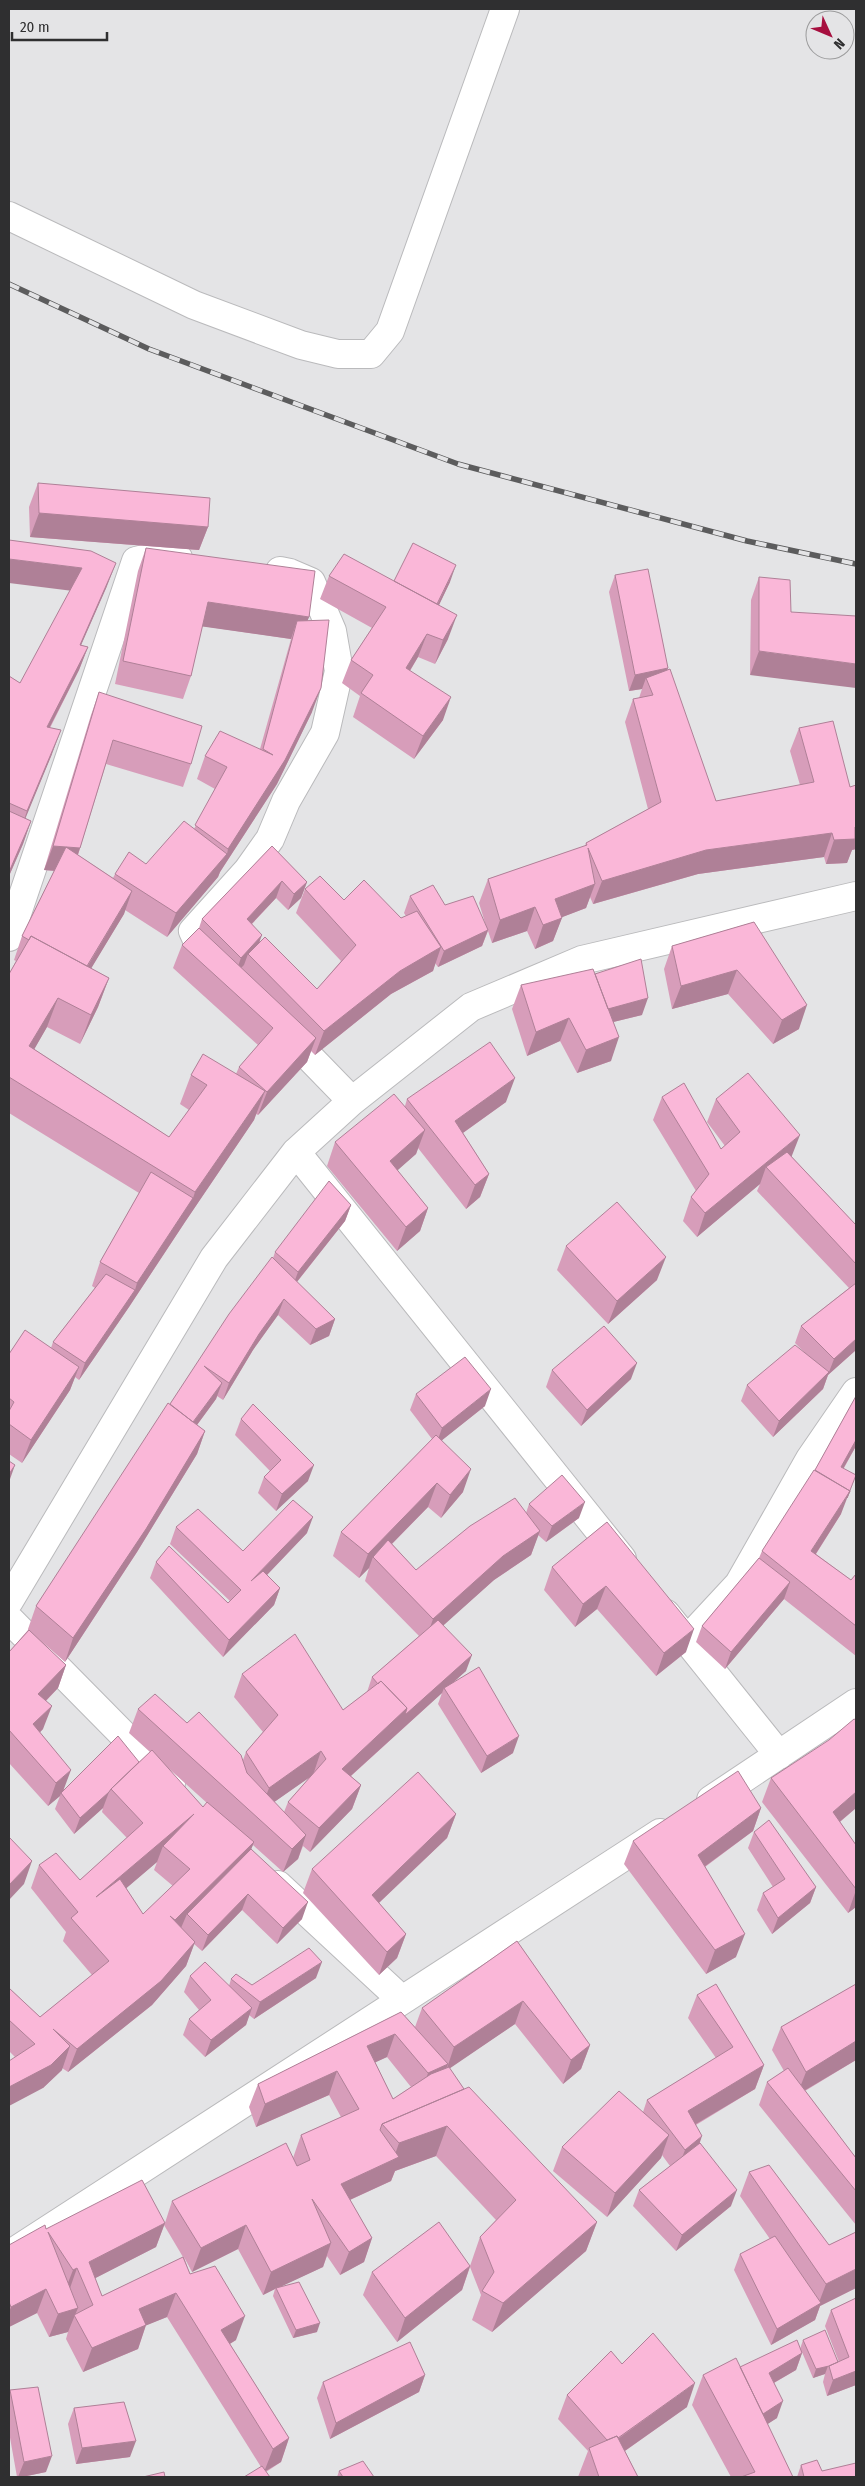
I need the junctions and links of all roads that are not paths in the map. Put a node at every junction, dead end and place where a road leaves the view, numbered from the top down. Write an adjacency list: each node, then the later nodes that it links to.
1 (505, 9): 2 (street)
2 (9, 216)
3 (202, 561): 6 (street)
4 (251, 567): 7 (street)
5 (856, 896): 9 (street)
6 (9, 937)
7 (236, 982)
8 (264, 1010): 9 (street)
9 (352, 1101): 10 (street)
10 (296, 1152): 12 (street); 14 (street)
11 (856, 1392): 14 (street)
12 (9, 1601)
13 (9, 1619): 17 (street)
14 (687, 1640): 16 (street)
15 (856, 1702): 16 (street)
16 (779, 1755): 19 (street)
17 (191, 1803)
18 (263, 1871): 19 (street)
19 (402, 2000): 20 (street)
20 (9, 2255)

